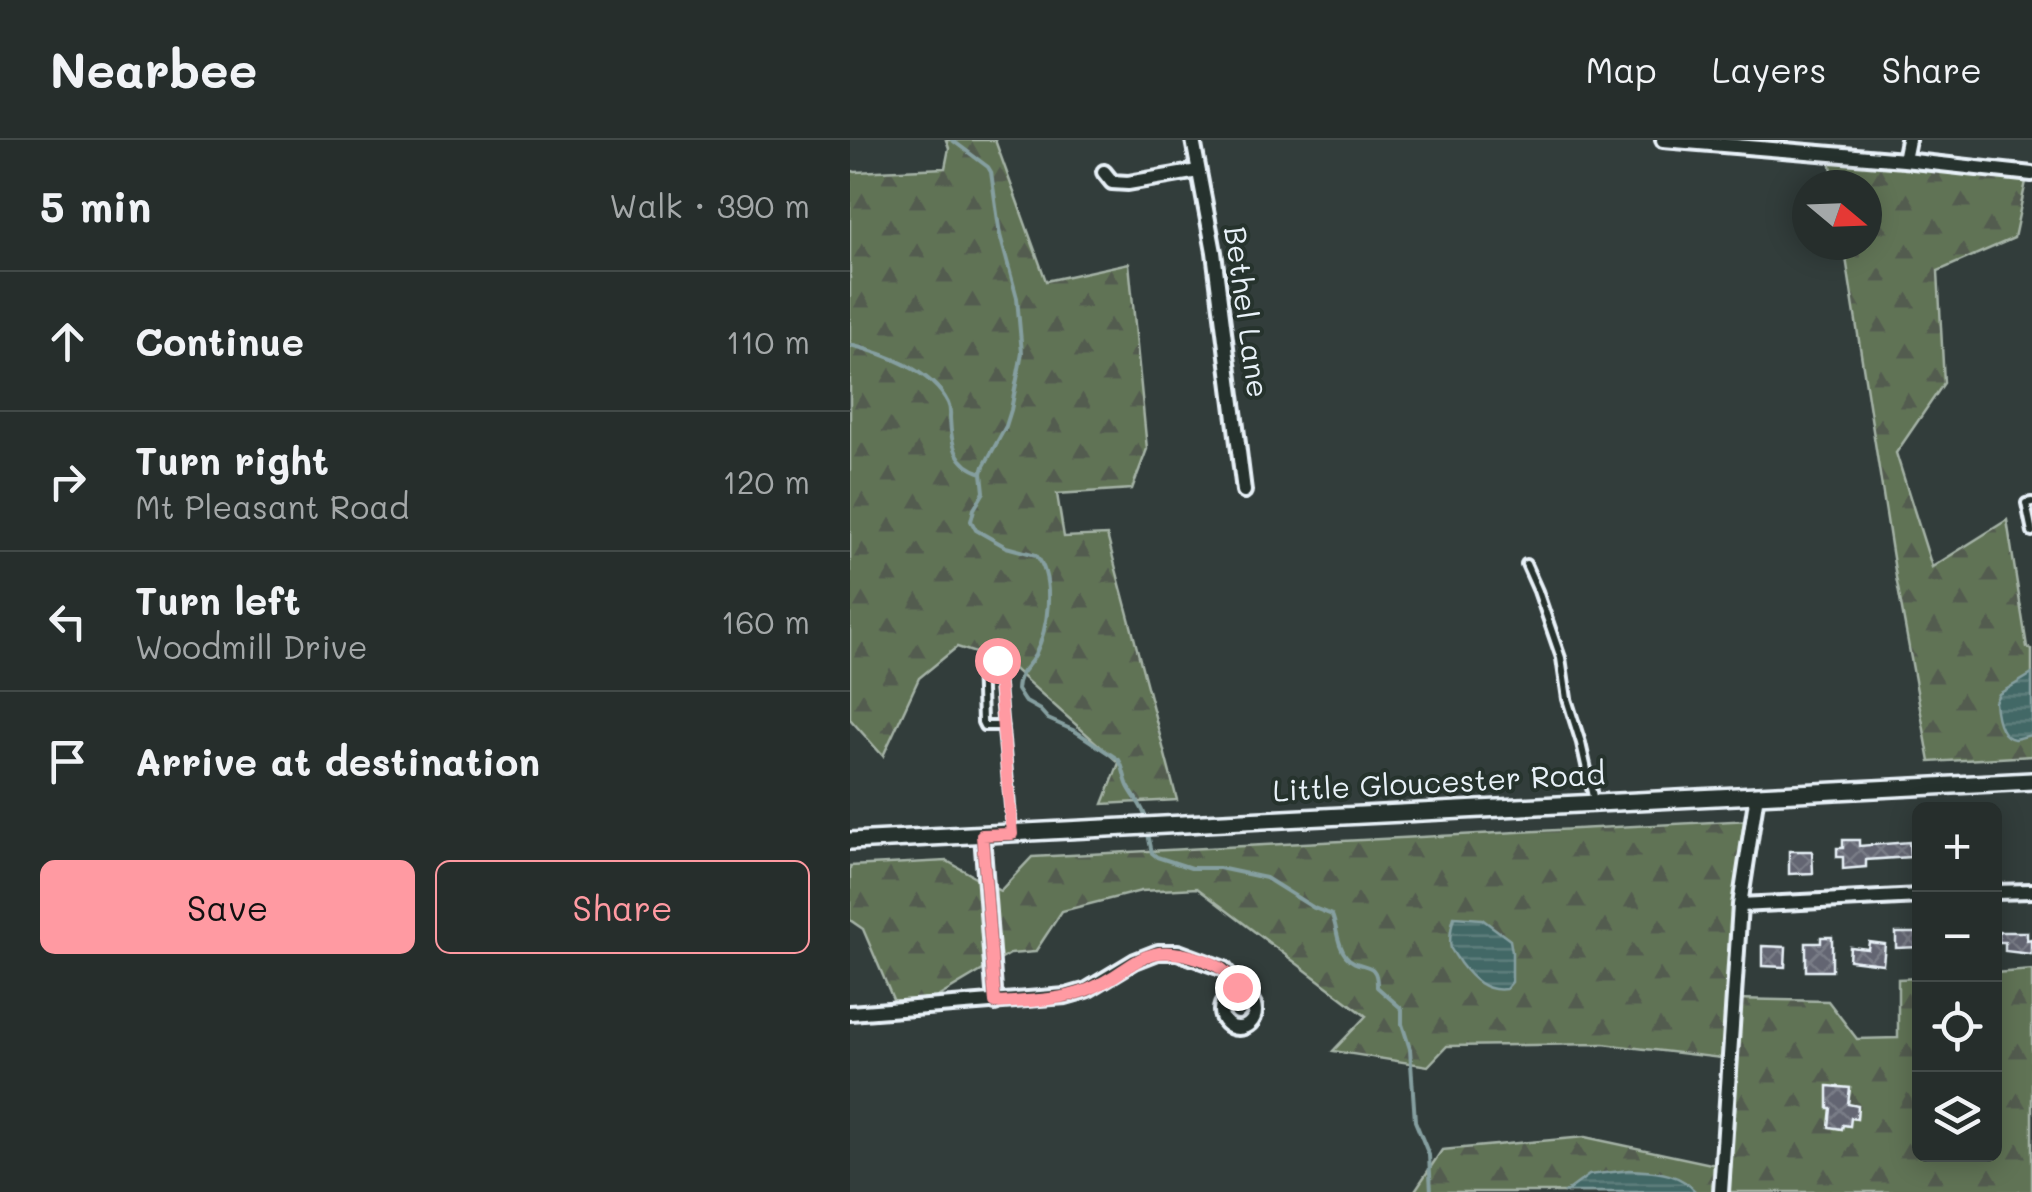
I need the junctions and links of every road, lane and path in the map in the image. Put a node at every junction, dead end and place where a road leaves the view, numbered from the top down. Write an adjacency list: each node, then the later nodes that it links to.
1 (1193, 140): 6 (street, Bethel Lane)
2 (1663, 140): 4 (street)
3 (1908, 140): 4 (street)
4 (1904, 160): 7 (street)
5 (1104, 172): 6 (street)
6 (1198, 172): 8 (street, Bethel Lane)
7 (2032, 174)
8 (1244, 491)
9 (2032, 502): 10 (lane)
10 (2032, 532)
11 (1526, 564): 15 (lane)
12 (1003, 726): 12 (lane); 16 (lane)
13 (2032, 781): 14 (street, Little Gloucester Road)
14 (1757, 794): 15 (street, Little Gloucester Road); 22 (street)
15 (1594, 802): 16 (street, Little Gloucester Road)
16 (1012, 834): 17 (street, Little Gloucester Road)
17 (982, 835): 18 (street, Little Gloucester Road); 24 (street)
18 (850, 842)
19 (2032, 890): 20 (street)
20 (2002, 892)
21 (1912, 896): 22 (street)
22 (1740, 905): 26 (street)
23 (1239, 994): 24 (street)
24 (995, 1003): 25 (street)
25 (850, 1013)
26 (1721, 1192)

